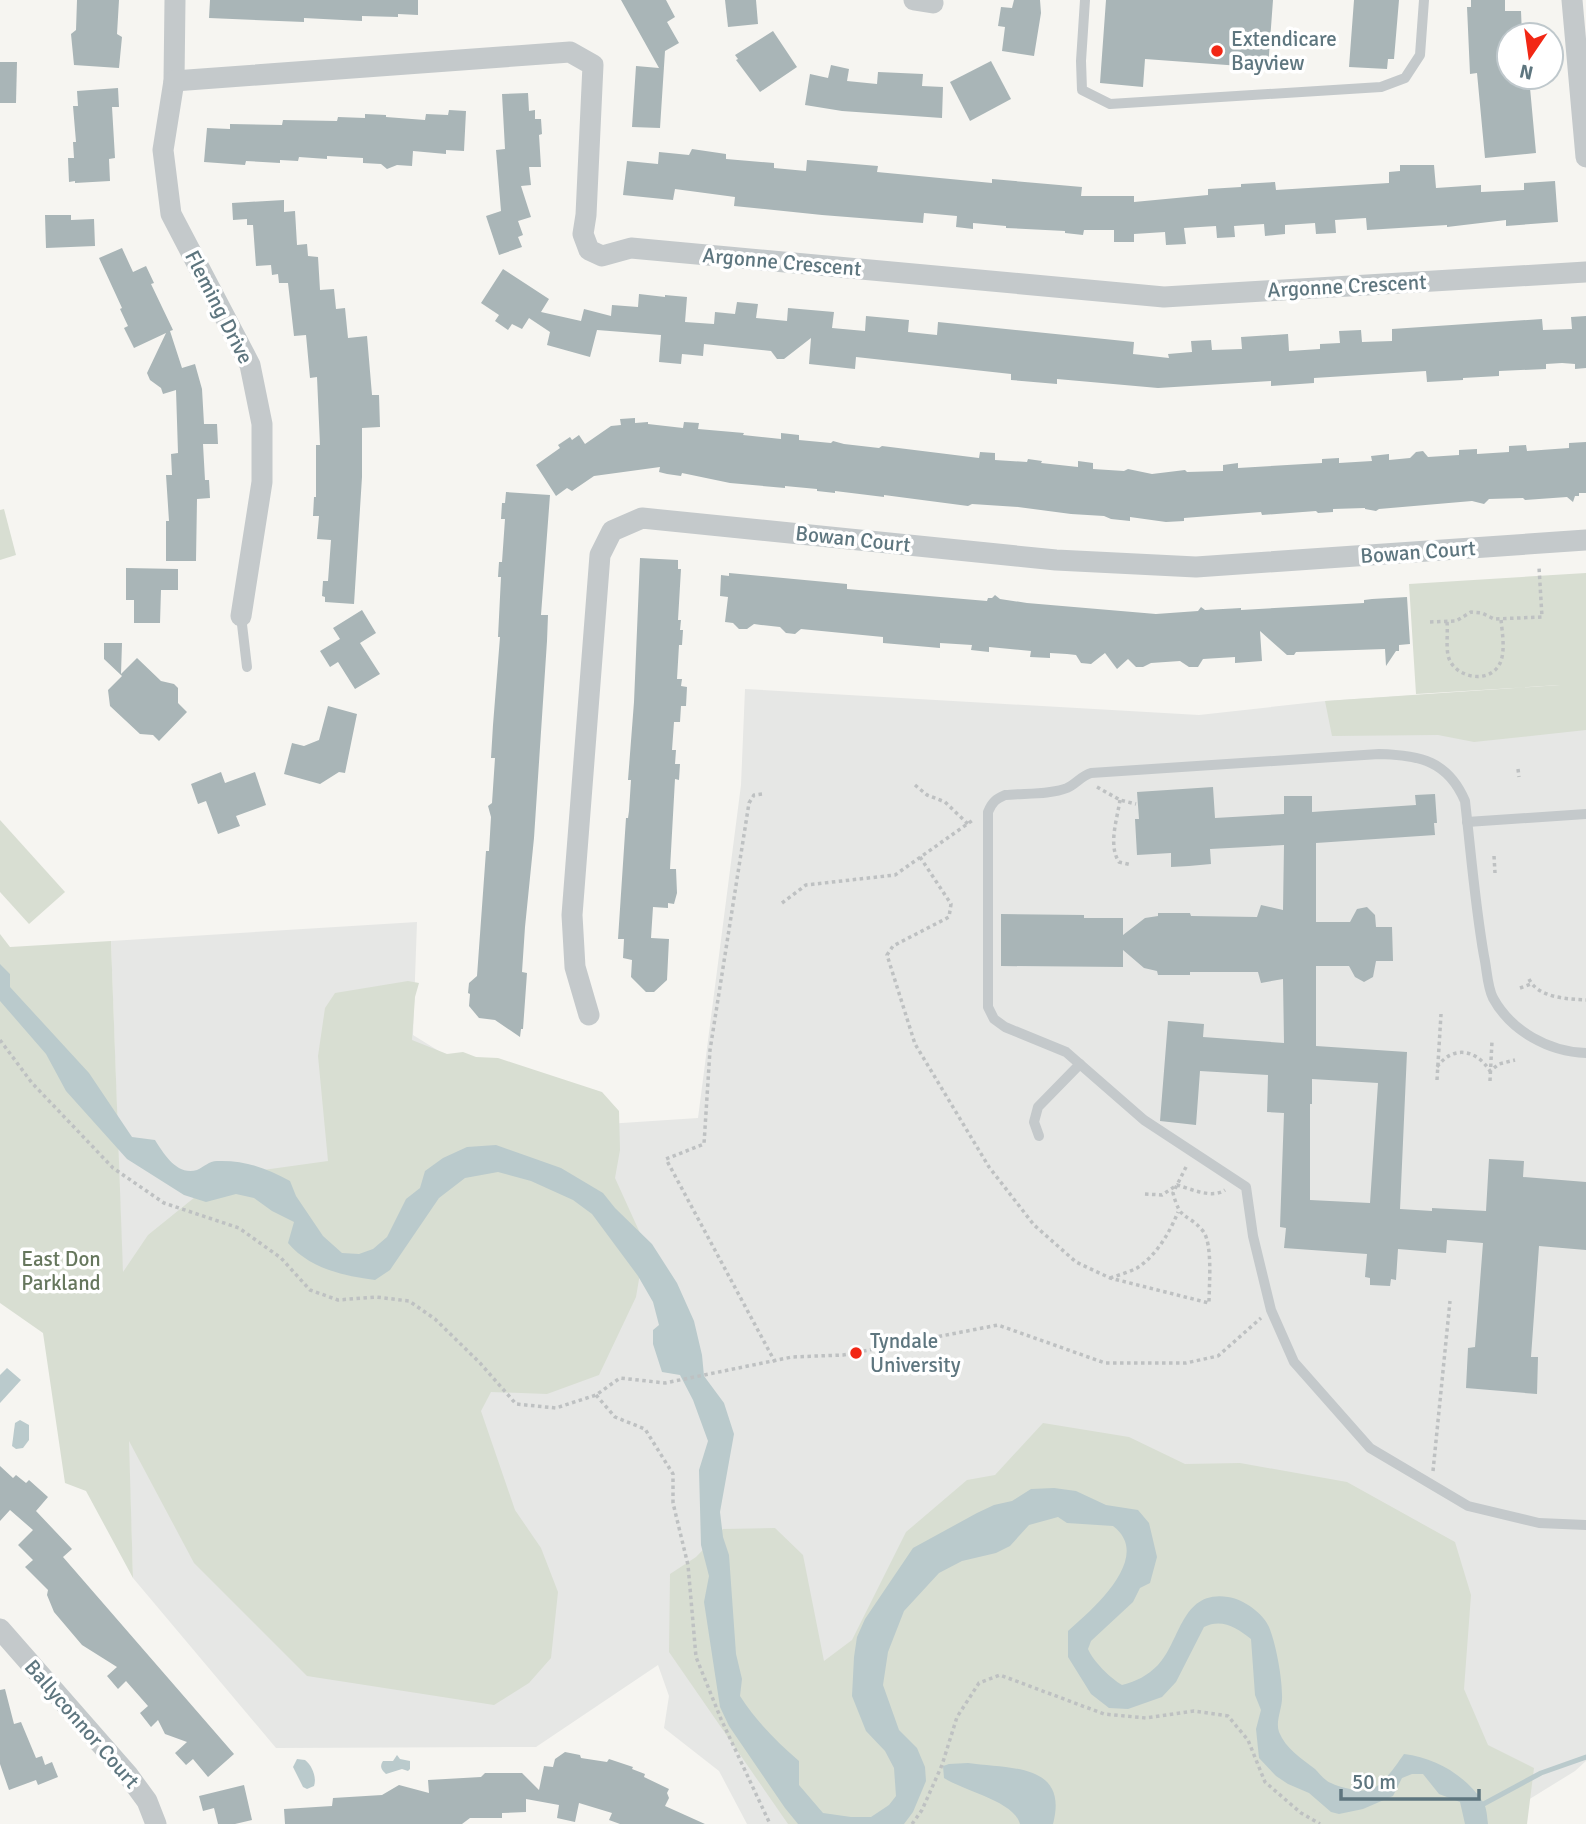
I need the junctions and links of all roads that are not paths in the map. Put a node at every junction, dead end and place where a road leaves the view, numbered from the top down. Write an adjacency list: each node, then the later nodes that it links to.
1 (175, 0): 5 (street, Fleming Drive)
2 (1085, 0): 3 (lane)
3 (1424, 0)
4 (1577, 6): 6 (street)
5 (174, 81): 7 (street, Argonne Crescent); 9 (street, Fleming Drive)
6 (1586, 158)
7 (1586, 272)
8 (1586, 540): 13 (street, Bowan Court)
9 (241, 615): 10 (lane)
10 (247, 667)
11 (1586, 814): 12 (lane)
12 (1467, 822): 14 (lane); 15 (lane)
13 (589, 1015)
14 (1586, 1054)
15 (1080, 1065): 16 (lane); 17 (lane)
16 (1039, 1136)
17 (1586, 1525)
18 (0, 1629): 19 (street, Ballyconnor Court)
19 (156, 1824)

